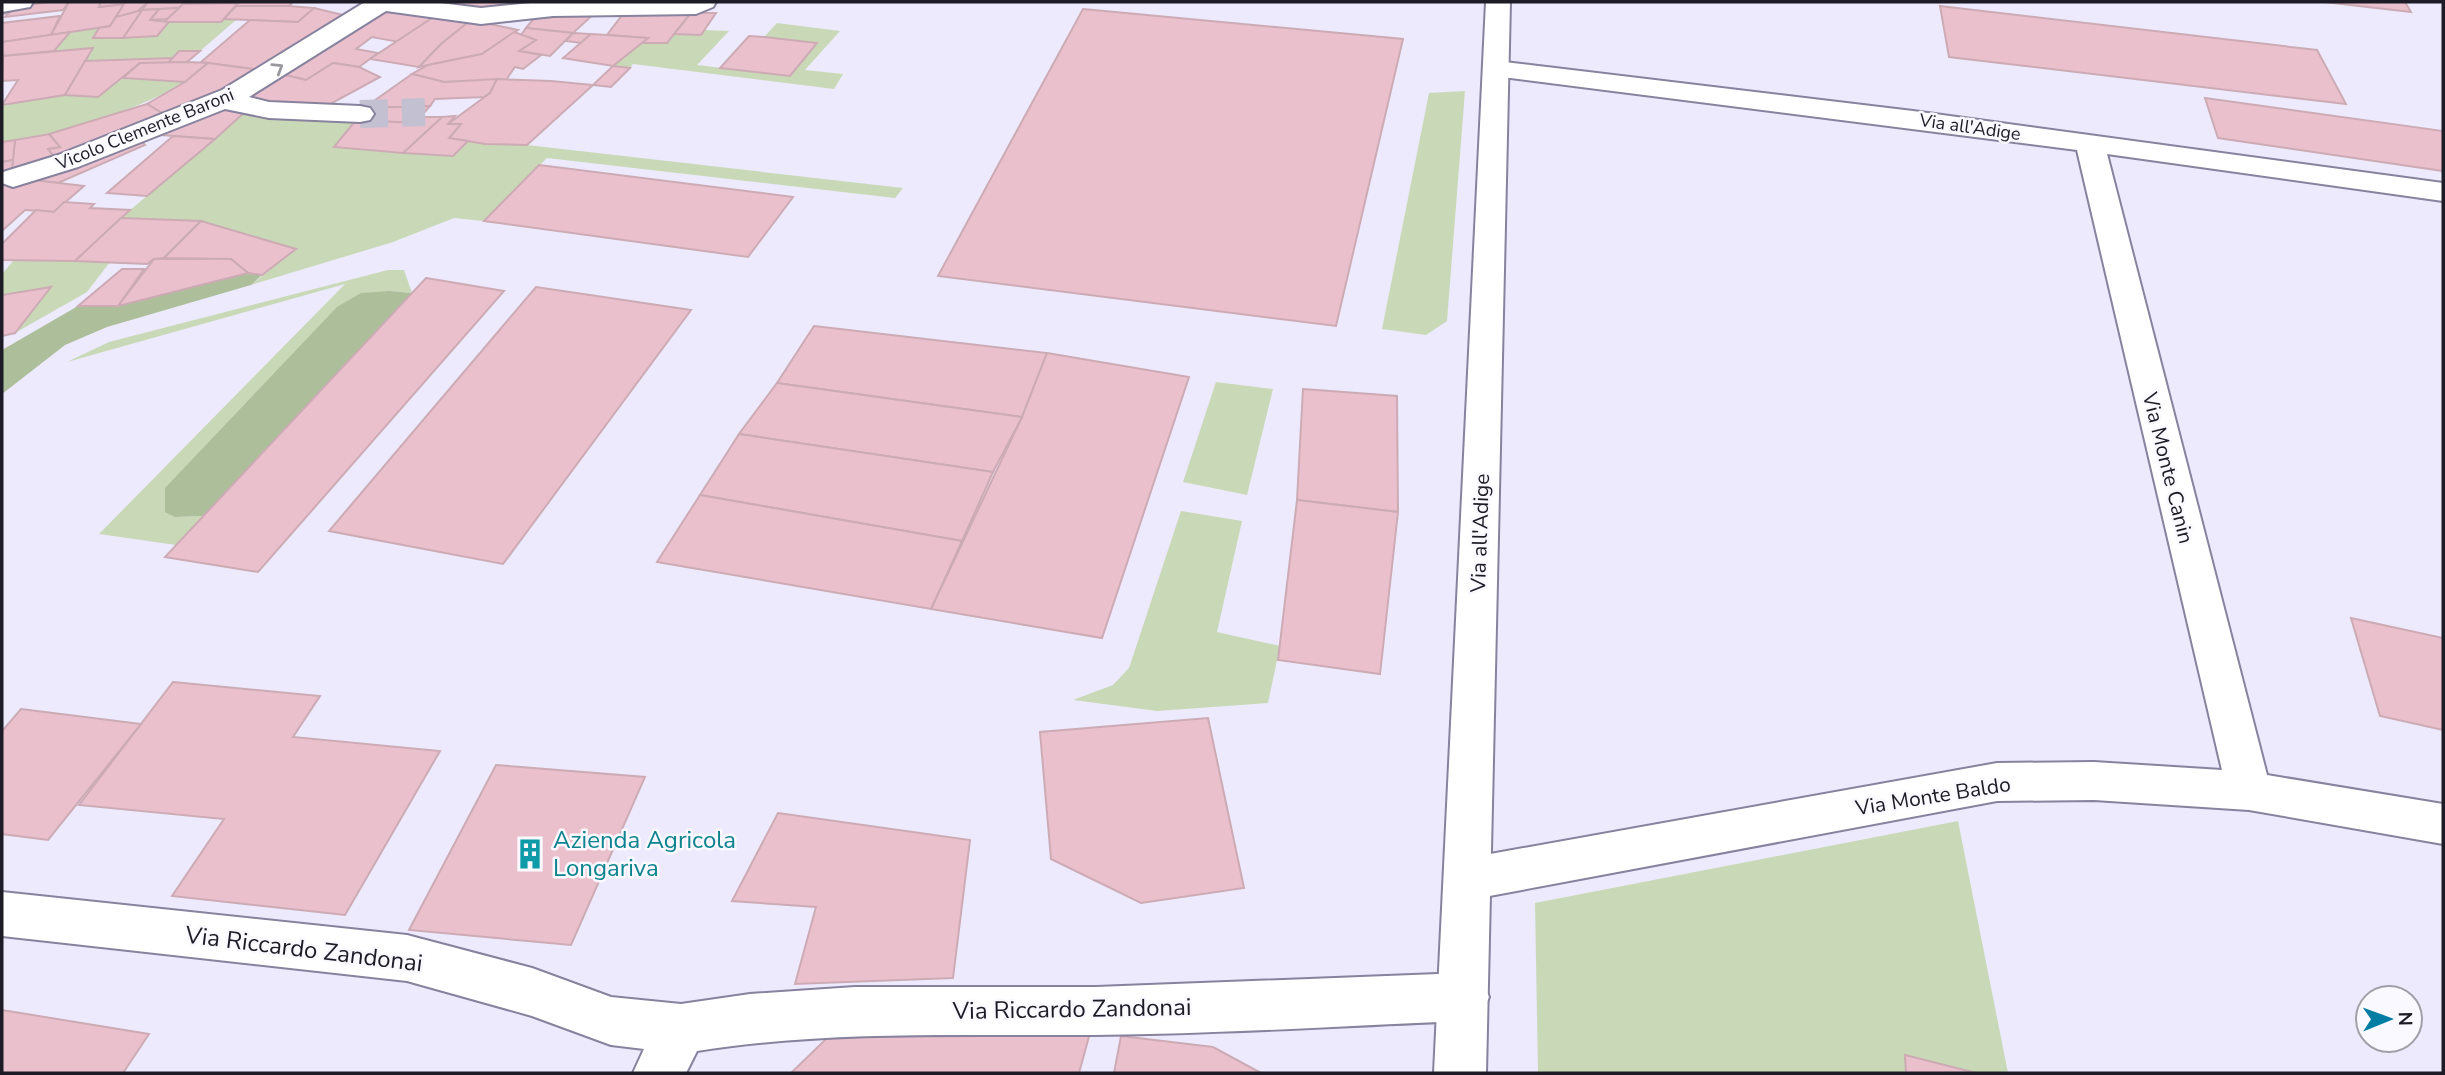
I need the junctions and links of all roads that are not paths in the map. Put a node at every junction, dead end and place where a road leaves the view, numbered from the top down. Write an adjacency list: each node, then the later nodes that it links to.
1 (21, 2): 5 (street)
2 (380, 2): 3 (street, Vicolo Clemente Baroni); 7 (street, Vicolo Clemente Baroni, one-way to 2)
3 (705, 2)
4 (1499, 2): 6 (street, Via all'Adige)
5 (2, 4)
6 (1496, 69): 9 (street, Via all'Adige); 14 (street, Via all'Adige)
7 (223, 100): 8 (street); 10 (street, Vicolo Clemente Baroni)
8 (360, 114)
9 (2091, 143): 11 (street, Via all'Adige); 12 (street, Via Monte Canin)
10 (13, 178)
11 (2443, 192)
12 (2249, 792): 13 (street, Via Monte Baldo); 14 (street, Via Monte Baldo)
13 (2443, 824)
14 (1468, 879): 16 (street, Via all'Adige)
15 (2, 914): 17 (street, Via Riccardo Zandonai)
16 (1464, 997): 17 (street, Via Riccardo Zandonai); 19 (street, Via all'Adige)
17 (681, 1029): 18 (street)
18 (659, 1073)
19 (1460, 1073)

